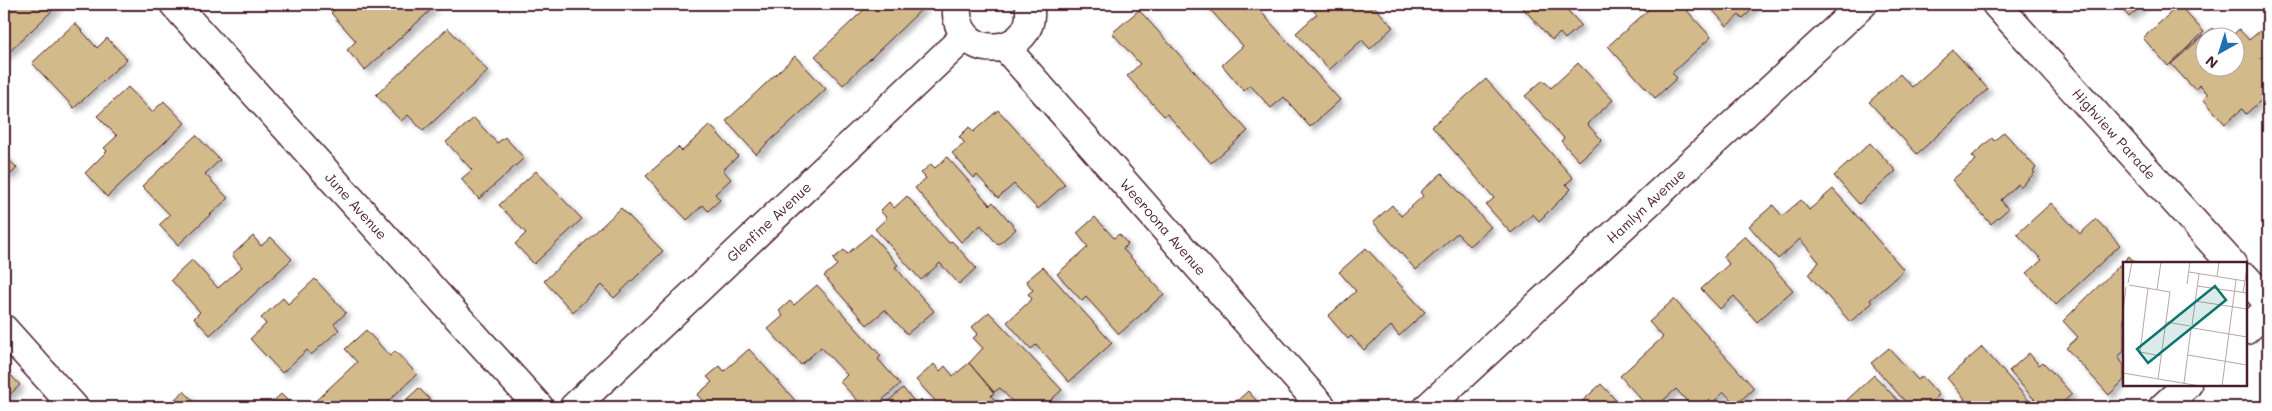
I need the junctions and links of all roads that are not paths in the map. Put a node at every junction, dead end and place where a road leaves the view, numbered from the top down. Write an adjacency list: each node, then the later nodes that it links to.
1 (174, 4): 16 (street, June Avenue)
2 (956, 4): 6 (street)
3 (1029, 4): 7 (street)
4 (1863, 4): 19 (street, Hamlyn Avenue)
5 (1996, 4): 8 (street, Highview Parade)
6 (965, 36): 7 (street); 17 (street, Glenfine Avenue)
7 (1005, 47): 18 (street, Weeroona Avenue)
8 (2230, 262)
9 (2247, 279): 10 (street)
10 (2268, 303)
11 (2268, 309): 13 (street)
12 (4, 329): 15 (street)
13 (2247, 329)
14 (2186, 386): 20 (street)
15 (74, 407)
16 (539, 407)
17 (574, 407)
18 (1322, 407)
19 (1428, 407)
20 (2163, 407)

